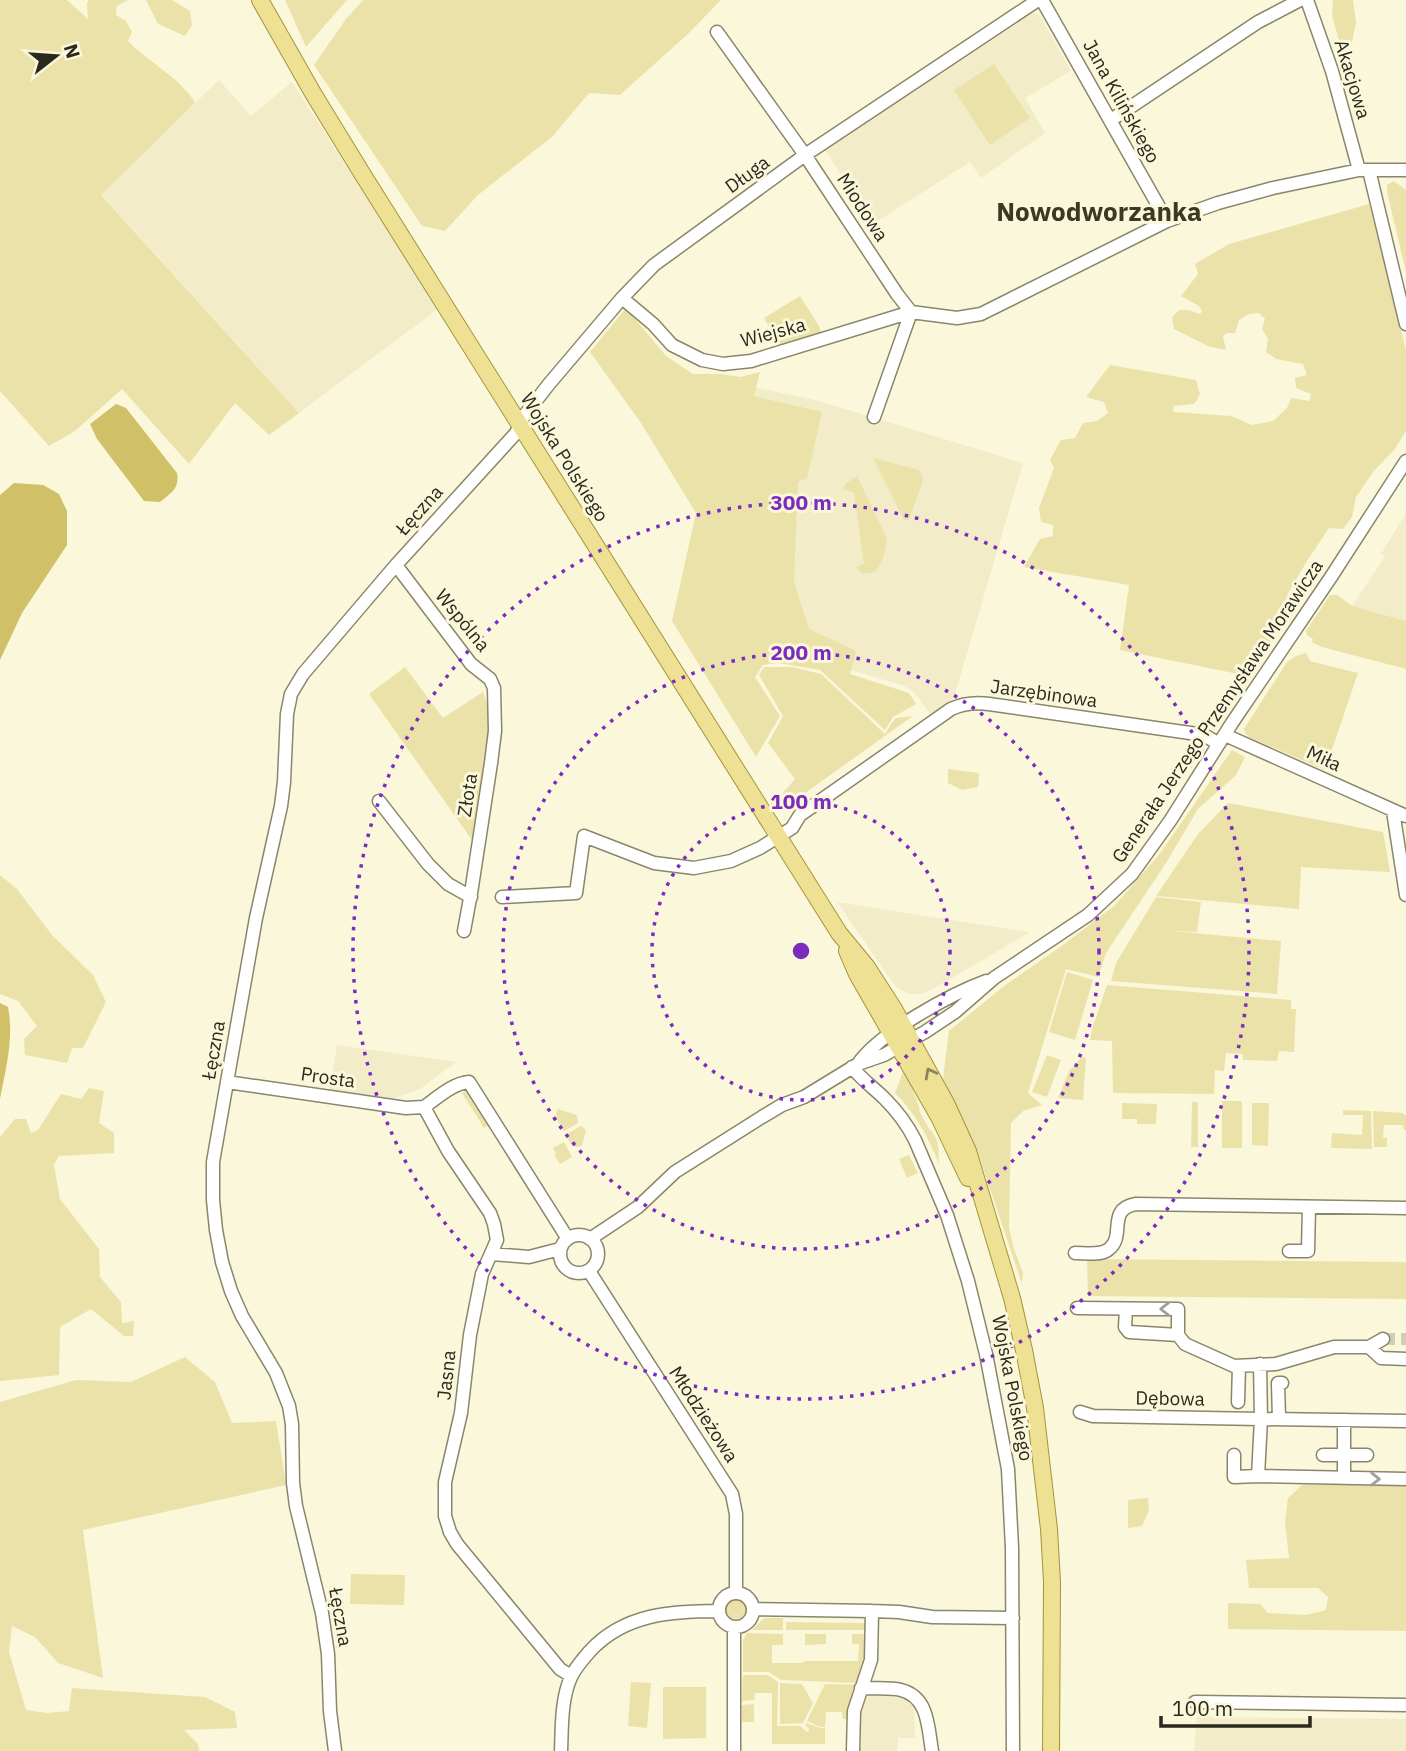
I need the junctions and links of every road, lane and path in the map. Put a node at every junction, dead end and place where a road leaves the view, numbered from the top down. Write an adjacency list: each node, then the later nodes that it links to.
1 (260, 0): 15 (main road, Wojska Polskiego)
2 (1040, 0): 6 (street, Jana Kilińskiego); 7 (street, Długa)
3 (1300, 0): 6 (street)
4 (1307, 0): 8 (street, Akacjowa)
5 (717, 32): 7 (street, Miodowa)
6 (1111, 120): 10 (street, Jana Kilińskiego)
7 (805, 155): 11 (street, Długa); 12 (street, Miodowa)
8 (1364, 170): 9 (street); 10 (street); 13 (street, Akacjowa)
9 (1406, 170)
10 (1167, 222): 12 (street)
11 (622, 298): 12 (street, Wiejska); 15 (street, Długa)
12 (911, 312): 14 (street)
13 (1406, 324)
14 (874, 417)
15 (520, 424): 17 (street, Łęczna); 23 (main road, Wojska Polskiego)
16 (1406, 461): 19 (street, Generała Jerzego Przemysława Morawicza)
17 (396, 565): 18 (street, Wspólna); 30 (street, Łęczna)
18 (495, 699): 25 (street, Złota)
19 (1222, 739): 21 (street, Miła); 23 (street, Jarzębinowa); 28 (street, Generała Jerzego Przemysława Morawicza)
20 (379, 801): 25 (street)
21 (1393, 811): 22 (street, Miła); 24 (street)
22 (1406, 816)
23 (779, 836): 26 (street, Jarzębinowa); 28 (main road, Wojska Polskiego)
24 (1406, 895)
25 (471, 897): 27 (street, Złota)
26 (502, 897)
27 (464, 931)
28 (902, 1036): 29 (street, Generała Jerzego Przemysława Morawicza); 62 (main road, Wojska Polskiego)
29 (855, 1065): 34 (street, Generała Jerzego Przemysława Morawicza); 67 (street, Wojska Polskiego)
30 (227, 1082): 31 (street, Prosta); 73 (street, Łęczna)
31 (424, 1107): 35 (street); 38 (street, Jasna)
32 (1309, 1207): 33 (street); 36 (street); 37 (street)
33 (1406, 1208)
34 (590, 1239): 35 (street); 39 (street)
35 (564, 1244): 38 (street); 39 (street)
36 (1289, 1251)
37 (1075, 1253)
38 (492, 1254): 69 (street, Jasna)
39 (589, 1271): 63 (street, Młodzieżowa)
40 (1077, 1308): 41 (street)
41 (1126, 1309): 42 (street); 42 (street, one-way to 41)
42 (1178, 1335): 47 (street)
43 (1383, 1339): 44 (street)
44 (1369, 1347): 45 (street); 46 (street)
45 (1406, 1359)
46 (1260, 1364): 47 (street); 51 (street)
47 (1239, 1366): 49 (street)
48 (1282, 1383): 52 (street)
49 (1238, 1402)
50 (1080, 1412): 51 (street, Dębowa)
51 (1261, 1419): 52 (street, Dębowa); 59 (street)
52 (1279, 1419): 53 (street, Dębowa)
53 (1344, 1420): 54 (street, Dębowa); 57 (street)
54 (1406, 1421)
55 (1234, 1455): 59 (street)
56 (1323, 1455): 57 (street)
57 (1344, 1455): 58 (street); 60 (street)
58 (1367, 1455)
59 (1258, 1476): 60 (street)
60 (1344, 1478): 61 (street, one-way to 61)
61 (1406, 1479)
62 (1045, 1495): 79 (main road, Wojska Polskiego); 80 (main road, Wojska Polskiego)
63 (736, 1593): 64 (street); 65 (street)
64 (753, 1609): 66 (street); 68 (street)
65 (719, 1611): 68 (street); 69 (street)
66 (872, 1611): 67 (street); 70 (street)
67 (1013, 1618): 78 (street, Wojska Polskiego)
68 (734, 1627): 75 (street)
69 (571, 1676): 74 (street)
70 (861, 1688): 76 (street); 77 (street)
71 (1195, 1702): 72 (street)
72 (1406, 1704)
73 (335, 1751)
74 (561, 1751)
75 (734, 1751)
76 (853, 1751)
77 (932, 1751)
78 (1013, 1751)
79 (1041, 1751)
80 (1051, 1751)

